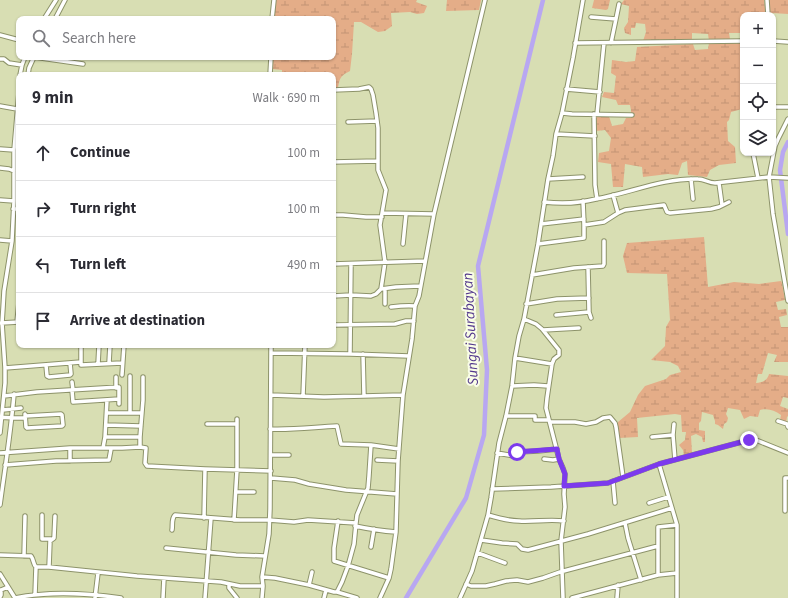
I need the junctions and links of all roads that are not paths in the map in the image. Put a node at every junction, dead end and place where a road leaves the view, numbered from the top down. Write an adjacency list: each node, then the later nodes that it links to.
1 (56, 0): 9 (street)
2 (65, 0): 10 (street)
3 (274, 0): 11 (street)
4 (485, 0): 75 (street)
5 (583, 0): 19 (street)
6 (767, 0): 8 (street)
7 (619, 4): 13 (street)
8 (768, 12)
9 (46, 16)
10 (57, 16)
11 (272, 16)
12 (591, 17): 13 (street)
13 (616, 19): 21 (street)
14 (0, 35): 15 (street)
15 (16, 39)
16 (740, 41): 21 (street)
17 (776, 41): 18 (street)
18 (788, 42)
19 (576, 43): 20 (street); 32 (street)
20 (604, 43): 21 (street); 34 (street)
21 (611, 43)
22 (0, 59): 28 (street)
23 (24, 60): 28 (street)
24 (33, 60): 30 (street)
25 (55, 60): 27 (street)
26 (271, 60): 31 (street)
27 (83, 64)
28 (22, 65): 29 (street)
29 (21, 72)
30 (28, 72)
31 (270, 72)
32 (566, 89): 34 (street); 39 (street)
33 (336, 90): 43 (street)
34 (600, 92): 40 (street)
35 (0, 106): 38 (street)
36 (776, 107): 37 (street)
37 (788, 107)
38 (16, 109)
39 (562, 113): 40 (street); 45 (street)
40 (596, 114): 41 (street); 46 (street)
41 (632, 115)
42 (788, 119): 56 (street)
43 (377, 121): 44 (street); 51 (street)
44 (348, 122)
45 (557, 134): 46 (street); 59 (street)
46 (595, 136): 63 (street)
47 (16, 137): 49 (street)
48 (0, 149): 49 (street)
49 (14, 150): 54 (street)
50 (754, 156): 57 (street)
51 (378, 161): 52 (street); 77 (street)
52 (336, 162)
53 (0, 168): 54 (street)
54 (14, 171): 66 (street)
55 (582, 177): 59 (street)
56 (770, 177): 57 (street); 58 (street); 97 (street)
57 (758, 178): 61 (street)
58 (787, 178)
59 (549, 179): 69 (street)
60 (690, 179): 61 (street); 62 (street); 64 (street)
61 (720, 183): 70 (street)
62 (613, 195): 63 (street); 73 (street)
63 (597, 199): 67 (street)
64 (693, 199)
65 (0, 200): 66 (street)
66 (14, 201): 72 (street)
67 (583, 201): 69 (street); 78 (street)
68 (729, 202): 70 (street)
69 (545, 203): 79 (street)
70 (722, 205): 73 (street)
71 (16, 208): 72 (street)
72 (13, 209): 82 (street)
73 (618, 213): 80 (street)
74 (406, 214): 75 (street); 77 (street); 84 (street)
75 (434, 214): 86 (street)
76 (336, 215): 77 (street)
77 (382, 215): 87 (street)
78 (584, 219): 79 (street); 80 (street)
79 (542, 224): 85 (street)
80 (584, 225): 85 (street)
81 (0, 240): 82 (street)
82 (12, 241): 107 (street)
83 (604, 241): 90 (street)
84 (403, 244)
85 (539, 244): 91 (street)
86 (425, 261): 87 (street); 92 (street)
87 (385, 262): 89 (street); 93 (street)
88 (336, 264): 89 (street)
89 (351, 264): 94 (street)
90 (588, 267): 91 (street); 96 (street)
91 (532, 275): 99 (street)
92 (420, 286): 93 (street); 100 (street)
93 (383, 289): 94 (street); 98 (street)
94 (350, 295): 95 (street); 109 (street)
95 (336, 296)
96 (589, 298): 99 (street); 102 (street)
97 (788, 301)
98 (385, 304)
99 (526, 304): 104 (street)
100 (415, 306): 101 (street); 106 (street)
101 (390, 307)
102 (589, 312): 103 (street); 105 (street)
103 (556, 315)
104 (524, 318): 112 (street); 124 (street)
105 (591, 318)
106 (414, 320): 109 (street); 123 (street)
107 (1, 322): 108 (street); 132 (street)
108 (16, 322)
109 (349, 324): 110 (street); 121 (street)
110 (336, 325)
111 (579, 328): 112 (street)
112 (543, 330): 131 (street)
113 (82, 348): 126 (street)
114 (99, 348): 129 (street)
115 (110, 348): 130 (street)
116 (124, 348): 127 (street)
117 (271, 348): 119 (street)
118 (305, 348): 120 (street)
119 (271, 353): 120 (street); 143 (street)
120 (305, 354): 121 (street); 146 (street)
121 (350, 354): 122 (street)
122 (363, 354): 123 (street); 147 (street)
123 (409, 356): 144 (street)
124 (515, 358): 131 (street); 138 (street)
125 (70, 362): 126 (street); 128 (street); 128 (street)
126 (80, 362): 129 (street)
127 (122, 363): 130 (street); 133 (street)
128 (46, 364): 132 (street)
129 (98, 364): 130 (street)
130 (109, 364)
131 (552, 364): 139 (street)
132 (5, 368): 145 (street)
133 (122, 375)
134 (130, 376): 155 (street)
135 (116, 377): 140 (street)
136 (143, 377): 156 (street)
137 (72, 382): 141 (street)
138 (512, 386): 139 (street); 158 (street)
139 (548, 386): 163 (street)
140 (116, 388): 141 (street); 148 (street)
141 (72, 390): 142 (street); 149 (street)
142 (14, 394): 145 (street); 152 (street)
143 (271, 395): 146 (street); 170 (street)
144 (403, 395): 147 (street); 181 (street)
145 (4, 396): 153 (street)
146 (304, 396): 147 (street)
147 (364, 396)
148 (119, 399): 149 (street); 150 (street)
149 (108, 400): 154 (street)
150 (118, 404)
151 (21, 408): 152 (street)
152 (13, 409): 153 (street); 160 (street)
153 (3, 410): 159 (street)
154 (107, 413): 155 (street); 167 (street)
155 (130, 413): 156 (street)
156 (142, 413): 168 (street)
157 (25, 416): 157 (street); 160 (street)
158 (506, 416): 163 (street); 185 (street)
159 (1, 417): 160 (street); 171 (street)
160 (12, 419): 184 (street)
161 (237, 419): 165 (street)
162 (778, 421): 169 (street)
163 (550, 422): 182 (street); 200 (street)
164 (208, 424): 165 (street)
165 (236, 424): 198 (street)
166 (674, 424): 172 (street)
167 (106, 425): 168 (street); 173 (street)
168 (141, 426): 174 (street)
169 (788, 427)
170 (270, 429): 176 (street); 187 (street)
171 (0, 433)
172 (674, 434): 175 (street); 192 (street)
173 (105, 437): 174 (street); 179 (street)
174 (140, 437): 177 (street)
175 (652, 437)
176 (371, 445): 181 (street); 208 (street)
177 (140, 447): 180 (street); 197 (street)
178 (70, 448): 179 (street); 184 (street); 193 (street)
179 (103, 448): 180 (street)
180 (111, 448): 193 (street)
181 (399, 449): 194 (street)
182 (557, 449): 185 (street); 190 (street)
183 (0, 453): 184 (street)
184 (7, 453): 196 (street)
185 (497, 453): 205 (street)
186 (788, 453): 192 (street)
187 (271, 455): 188 (street); 199 (street)
188 (289, 455)
189 (544, 459): 190 (street)
190 (559, 459): 204 (street)
191 (377, 460): 194 (street)
192 (675, 460): 195 (street)
193 (70, 461): 196 (street)
194 (398, 461): 209 (street)
195 (659, 464): 200 (street); 210 (street)
196 (5, 465): 213 (street)
197 (205, 469): 198 (street); 220 (street)
198 (238, 470): 199 (street); 206 (street)
199 (269, 471): 201 (street)
200 (623, 477): 203 (street)
201 (271, 478): 208 (street); 223 (street)
202 (788, 478): 215 (street)
203 (613, 481): 204 (street); 211 (street)
204 (564, 486): 205 (street); 225 (street)
205 (492, 489): 217 (street)
206 (236, 492): 207 (street); 222 (street)
207 (254, 492)
208 (365, 492): 209 (street); 227 (street)
209 (397, 494): 231 (street)
210 (668, 497): 212 (street); 214 (street)
211 (615, 503)
212 (648, 503)
213 (0, 505)
214 (672, 508): 226 (street); 228 (street)
215 (785, 511)
216 (42, 515): 232 (street)
217 (488, 515): 225 (street); 233 (street)
218 (25, 516): 242 (street)
219 (55, 516): 232 (street)
220 (204, 518): 221 (street); 230 (street)
221 (211, 518): 222 (street); 238 (street)
222 (234, 520): 223 (street)
223 (269, 520): 224 (street); 243 (street)
224 (338, 521): 227 (street); 246 (street)
225 (563, 521): 234 (street)
226 (625, 523): 234 (street); 239 (street)
227 (355, 525): 229 (street); 246 (street)
228 (677, 525): 235 (street); 251 (street)
229 (374, 529): 231 (street); 236 (street)
230 (172, 530)
231 (396, 532): 256 (street)
232 (51, 540): 245 (street)
233 (481, 540): 234 (street); 240 (street)
234 (560, 542): 249 (street)
235 (658, 546): 239 (street); 253 (street)
236 (371, 547)
237 (166, 548): 238 (street)
238 (208, 552): 243 (street); 258 (street)
239 (633, 552): 249 (street); 257 (street)
240 (478, 553): 244 (street); 260 (street)
241 (0, 556): 242 (street)
242 (24, 556): 247 (street)
243 (263, 556): 254 (street)
244 (505, 563)
245 (49, 566): 247 (street); 250 (street)
246 (348, 566): 256 (street); 267 (street)
247 (36, 567): 268 (street)
248 (312, 572): 261 (street)
249 (560, 572): 260 (street); 281 (street)
250 (98, 573): 255 (street); 270 (street)
251 (677, 573): 253 (street); 284 (street)
252 (0, 574): 264 (street)
253 (658, 575): 257 (street)
254 (262, 577): 261 (street); 263 (street)
255 (164, 578): 258 (street); 273 (street)
256 (389, 578): 279 (street)
257 (641, 580): 262 (street)
258 (206, 581): 259 (street); 274 (street)
259 (229, 584): 263 (street); 275 (street)
260 (466, 584): 280 (street)
261 (309, 585): 266 (street)
262 (618, 585): 282 (street); 283 (street)
263 (263, 586): 276 (street)
264 (8, 587): 265 (street); 271 (street)
265 (0, 590): 269 (street)
266 (326, 590): 267 (street); 277 (street)
267 (337, 592): 278 (street)
268 (36, 595): 270 (street); 271 (street)
269 (0, 597)
270 (95, 597): 272 (street)
271 (15, 598)
272 (121, 598)
273 (163, 598)
274 (204, 598)
275 (237, 598)
276 (262, 598)
277 (324, 598)
278 (357, 598)
279 (380, 598)
280 (460, 598)
281 (563, 598)
282 (572, 598)
283 (617, 598)
284 (677, 598)

